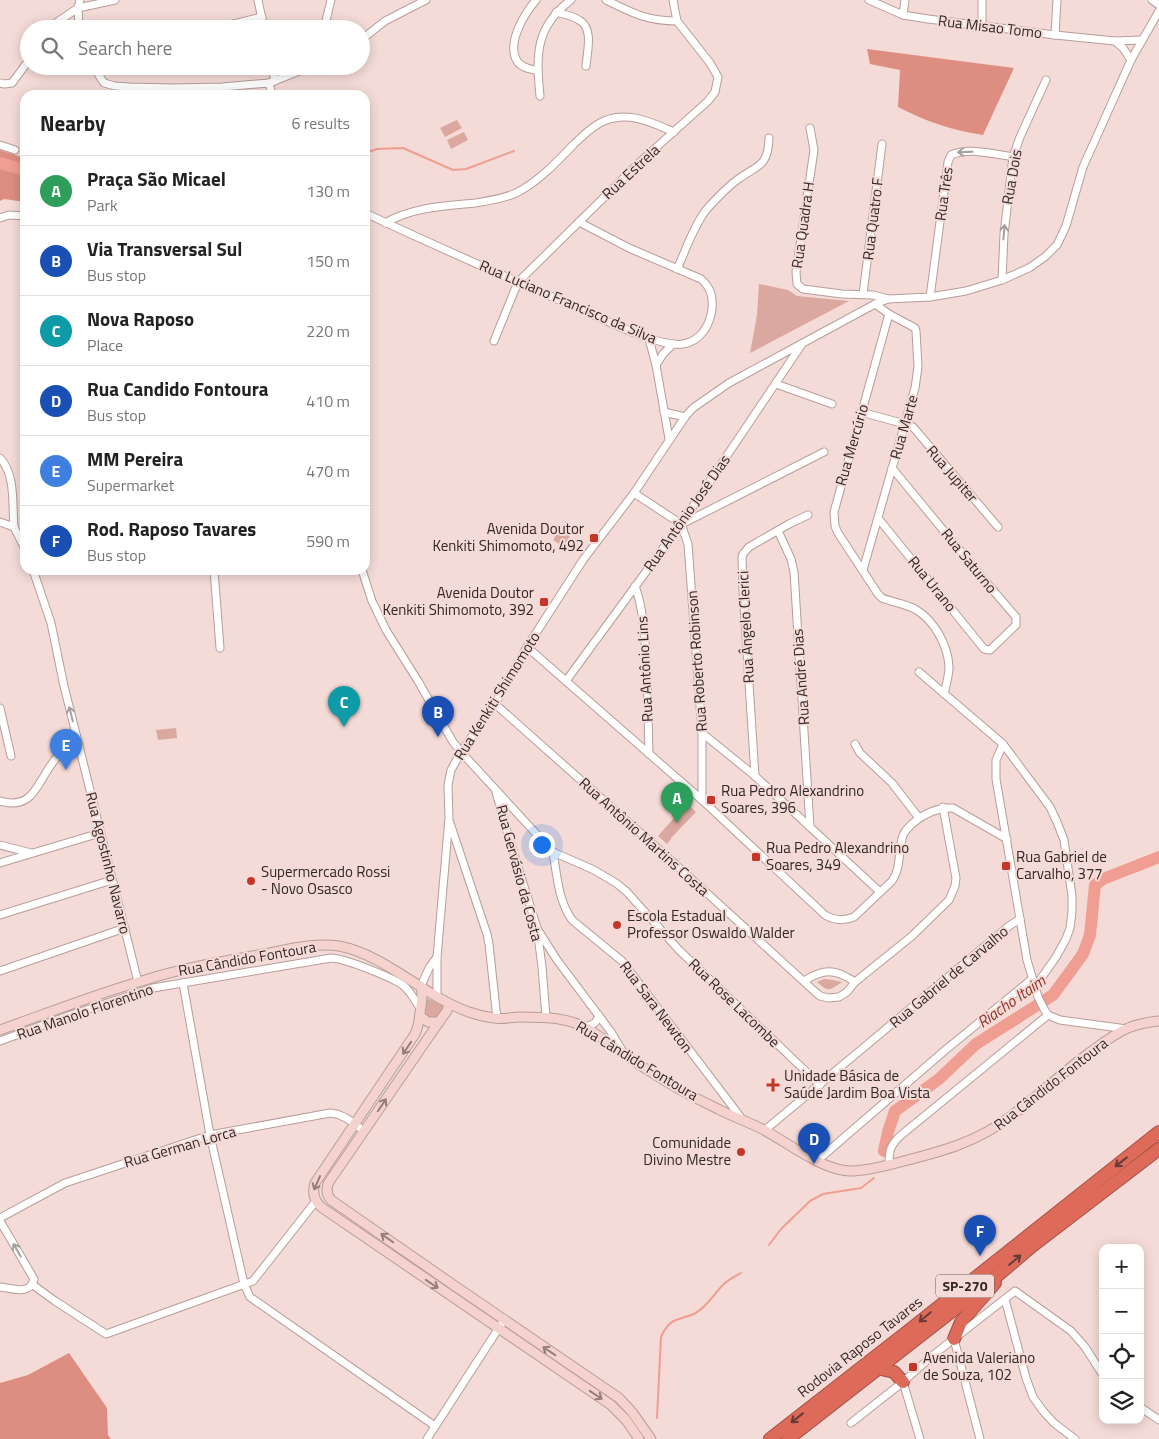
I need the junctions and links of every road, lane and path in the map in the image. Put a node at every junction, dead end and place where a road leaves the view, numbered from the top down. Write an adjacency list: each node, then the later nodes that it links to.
1 (115, 0): 14 (street)
2 (258, 0): 19 (street)
3 (331, 0): 24 (street)
4 (426, 0): 27 (street)
5 (536, 0): 33 (street)
6 (571, 0): 16 (street)
7 (606, 0): 25 (street)
8 (673, 0): 25 (street, Rua Estrela)
9 (869, 0): 18 (street, Rua Misao Tomo)
10 (905, 0): 18 (street)
11 (982, 0): 26 (street)
12 (1057, 0): 28 (street)
13 (1152, 0): 15 (street)
14 (79, 4): 20 (street); 21 (street)
15 (1159, 5)
16 (556, 12): 32 (street); 33 (street)
17 (1159, 12): 29 (street)
18 (903, 15): 26 (street, Rua Misao Tomo)
19 (262, 17): 22 (street); 23 (street)
20 (59, 20)
21 (79, 20)
22 (250, 20)
23 (262, 20)
24 (326, 20)
25 (677, 21): 44 (street, Rua Estrela)
26 (982, 25): 28 (street, Rua Misao Tomo)
27 (370, 33)
28 (1056, 35): 30 (street, Rua Misao Tomo)
29 (1142, 40): 30 (street, Rua Misao Tomo); 31 (street)
30 (1115, 41): 31 (street)
31 (1131, 60): 56 (street)
32 (586, 66)
33 (538, 71): 42 (street)
34 (20, 72): 40 (street)
35 (99, 75): 39 (street)
36 (272, 75): 39 (street)
37 (290, 75): 39 (street)
38 (1046, 80): 49 (street, Rua Dois)
39 (272, 82): 41 (street)
40 (0, 84)
41 (272, 90)
42 (540, 96)
43 (810, 128): 58 (street, Rua Quadra H)
44 (674, 132): 53 (street, Rua Estrela); 54 (street)
45 (769, 138): 55 (street)
46 (882, 144): 58 (street, Rua Quatro F)
47 (0, 145): 48 (street)
48 (15, 150)
49 (1013, 157): 56 (street, Rua Dois, one-way to 49); 59 (street, Rua Três, one-way to 59)
50 (370, 215): 54 (street, Rua Luciano Francisco da Silva)
51 (20, 216): 52 (street)
52 (0, 218)
53 (578, 222): 55 (street, Rua Luciano Francisco da Silva); 57 (street, Rua Estrela)
54 (386, 223): 57 (street, Rua Luciano Francisco da Silva)
55 (677, 269): 66 (street, Rua Luciano Francisco da Silva)
56 (1002, 280): 59 (street)
57 (518, 282): 63 (street, Rua Luciano Francisco da Silva); 64 (street, Rua Estrela)
58 (863, 294): 60 (street)
59 (930, 297): 60 (street)
60 (888, 299): 61 (street, Rua Kenkiti Shimomoto)
61 (875, 304): 62 (street, Rua Marte); 65 (street, Rua Kenkiti Shimomoto)
62 (889, 314): 71 (street, Rua Mercúrio); 73 (street, Rua Marte)
63 (649, 339): 66 (street, Rua Luciano Francisco da Silva); 67 (street)
64 (494, 341)
65 (803, 342): 68 (street, Rua Antônio José Dias); 72 (street, Rua Kenkiti Shimomoto)
66 (673, 344): 67 (street)
67 (656, 365): 70 (street)
68 (776, 384): 69 (street); 82 (street, Rua Antônio José Dias)
69 (832, 404)
70 (664, 412): 72 (street); 74 (street)
71 (861, 412): 73 (street); 87 (street, Rua Mercúrio)
72 (685, 417): 74 (street, Rua Kenkiti Shimomoto)
73 (905, 424): 77 (street, Rua Marte); 84 (street, Rua Jupiter)
74 (669, 439): 78 (street, Rua Kenkiti Shimomoto)
75 (824, 452): 82 (street)
76 (0, 458): 83 (street)
77 (892, 468): 80 (street, Rua Marte); 94 (street, Rua Saturno)
78 (634, 493): 82 (street); 92 (street, Rua Kenkiti Shimomoto)
79 (808, 516): 85 (street, Rua Ângelo Clerici)
80 (878, 518): 87 (street, Rua Marte); 94 (street, Rua Urano)
81 (0, 522): 83 (street)
82 (681, 524): 91 (street, Rua Antônio José Dias); 101 (street, Rua Roberto Robinson)
83 (14, 527): 86 (street)
84 (998, 527)
85 (778, 531): 108 (street, Rua Ângelo Clerici); 115 (street, Rua André Dias)
86 (20, 539)
87 (863, 570): 97 (street, Rua Mercúrio)
88 (35, 575): 102 (street, Rua Agostinho Navarro, one-way to 88)
89 (214, 575): 93 (street)
90 (364, 575): 105 (street)
91 (635, 586): 96 (street, Rua Antônio José Dias); 106 (street, Rua Antônio Lins)
92 (527, 646): 96 (street); 98 (street, Rua Kenkiti Shimomoto)
93 (220, 648)
94 (986, 650)
95 (919, 672): 97 (street)
96 (566, 681): 106 (street)
97 (944, 694): 104 (street)
98 (495, 704): 105 (street, Rua Kenkiti Shimomoto); 133 (street, Rua Antônio Martins Costa)
99 (0, 708): 100 (street)
100 (3, 732): 107 (street)
101 (702, 733): 108 (street); 111 (street, Rua Roberto Robinson)
102 (76, 735): 110 (street); 116 (street, Rua Agostinho Navarro)
103 (855, 744): 114 (street)
104 (1003, 744): 117 (street, Rua Gabriel de Carvalho); 138 (street)
105 (461, 752): 109 (street); 113 (street, Rua Kenkiti Shimomoto)
106 (649, 754): 111 (street)
107 (11, 756)
108 (755, 776): 115 (street)
109 (496, 789): 119 (street); 127 (street, Rua Gervásio da Costa)
110 (0, 800)
111 (702, 800): 123 (street)
112 (943, 807): 114 (street); 117 (street); 135 (street, Rua Antônio Martins Costa)
113 (449, 818): 128 (street, Rua Kenkiti Shimomoto); 145 (street)
114 (919, 818): 123 (street)
115 (810, 827): 123 (street)
116 (100, 833): 120 (street); 122 (street, Rua Agostinho Navarro)
117 (1007, 839): 125 (street, Rua Gabriel de Carvalho)
118 (0, 845): 120 (street)
119 (553, 852): 153 (street, Rua Rose Lacombe); 154 (street, Rua Sara Newton)
120 (32, 854): 121 (street)
121 (0, 863)
122 (112, 880): 124 (street); 126 (street, Rua Agostinho Navarro)
123 (880, 892)
124 (0, 915)
125 (1020, 919): 132 (street); 153 (street, Rua Gabriel de Carvalho)
126 (125, 928): 131 (street); 134 (street, Rua Agostinho Navarro)
127 (537, 928): 129 (street); 130 (street, Rua Gervásio da Costa)
128 (437, 958): 137 (street, Rua Kenkiti Shimomoto); 139 (street, Rua Kenkiti Shimomoto)
129 (557, 960): 130 (street); 143 (street)
130 (542, 968): 144 (street, Rua Gervásio da Costa)
131 (0, 971)
132 (1032, 979): 138 (street); 163 (street)
133 (804, 981): 135 (street); 135 (street, Rua Antônio Martins Costa)
134 (138, 982): 137 (street, Rua Cândido Fontoura); 150 (street, Rua Cândido Fontoura)
135 (856, 982)
136 (183, 983): 141 (street, Rua Manolo Florentino); 151 (street, Rua Manolo Florentino); 161 (street)
137 (421, 986): 139 (street, Rua Cândido Fontoura); 141 (street)
138 (1035, 987): 142 (street)
139 (437, 997): 140 (street, Rua Cândido Fontoura)
140 (449, 1004): 145 (street, Rua Cândido Fontoura); 147 (street)
141 (420, 1012): 147 (street); 157 (street, one-way to 157)
142 (1046, 1012): 149 (street); 164 (street)
143 (599, 1016): 148 (street); 152 (street)
144 (546, 1018): 145 (street, Rua Cândido Fontoura); 148 (street, Rua Cândido Fontoura)
145 (497, 1019)
146 (1159, 1021): 149 (street, Rua Cândido Fontoura)
147 (439, 1022): 159 (street, one-way to 147)
148 (586, 1027): 152 (street, Rua Cândido Fontoura)
149 (1127, 1029): 164 (street, Rua Cândido Fontoura)
150 (0, 1030)
151 (0, 1040)
152 (625, 1055): 155 (street, Rua Cândido Fontoura)
153 (820, 1085): 158 (street, Rua Gabriel de Carvalho)
154 (719, 1090): 155 (street); 156 (street, Rua Sara Newton)
155 (721, 1111): 156 (street, Rua Cândido Fontoura)
156 (742, 1120): 158 (street, Rua Cândido Fontoura)
157 (355, 1124): 159 (street, Rua German Lorca); 161 (street, Rua German Lorca); 165 (street, one-way to 165)
158 (765, 1130): 163 (street, Rua Cândido Fontoura)
159 (364, 1131): 170 (street, one-way to 159)
160 (1159, 1132): 189 (highway, Rodovia Raposo Tavares / SP-270, one-way to 189)
161 (210, 1135): 166 (street, Rua German Lorca); 168 (street)
162 (1159, 1149): 167 (highway, Rodovia Raposo Tavares / SP-270, one-way to 162)
163 (818, 1160): 164 (street, Rua Cândido Fontoura)
164 (890, 1165)
165 (316, 1201): 168 (street); 172 (street, one-way to 172)
166 (0, 1220): 169 (street, one-way to 166)
167 (997, 1276): 176 (highway); 177 (highway, Rodovia Raposo Tavares / SP-270)
168 (244, 1284): 169 (street); 185 (street)
169 (33, 1285): 171 (street)
170 (455, 1286): 172 (street); 174 (street)
171 (0, 1287)
172 (449, 1295): 175 (street)
173 (1005, 1299): 176 (street); 178 (street); 193 (street)
174 (504, 1320): 175 (street); 179 (street, one-way to 174)
175 (498, 1329): 180 (street); 185 (street)
176 (954, 1339): 181 (street); 192 (street)
177 (877, 1368): 181 (highway); 190 (highway, Rodovia Raposo Tavares / SP-270)
178 (1099, 1369)
179 (584, 1374): 180 (street); 188 (street)
180 (577, 1382): 187 (street, one-way to 187)
181 (903, 1382): 184 (street); 191 (street)
182 (1144, 1410): 183 (street)
183 (1159, 1420)
184 (851, 1423)
185 (435, 1426): 186 (street)
186 (427, 1439)
187 (639, 1439)
188 (651, 1439)
189 (770, 1439)
190 (788, 1439)
191 (920, 1439)
192 (980, 1439)
193 (1075, 1439)

